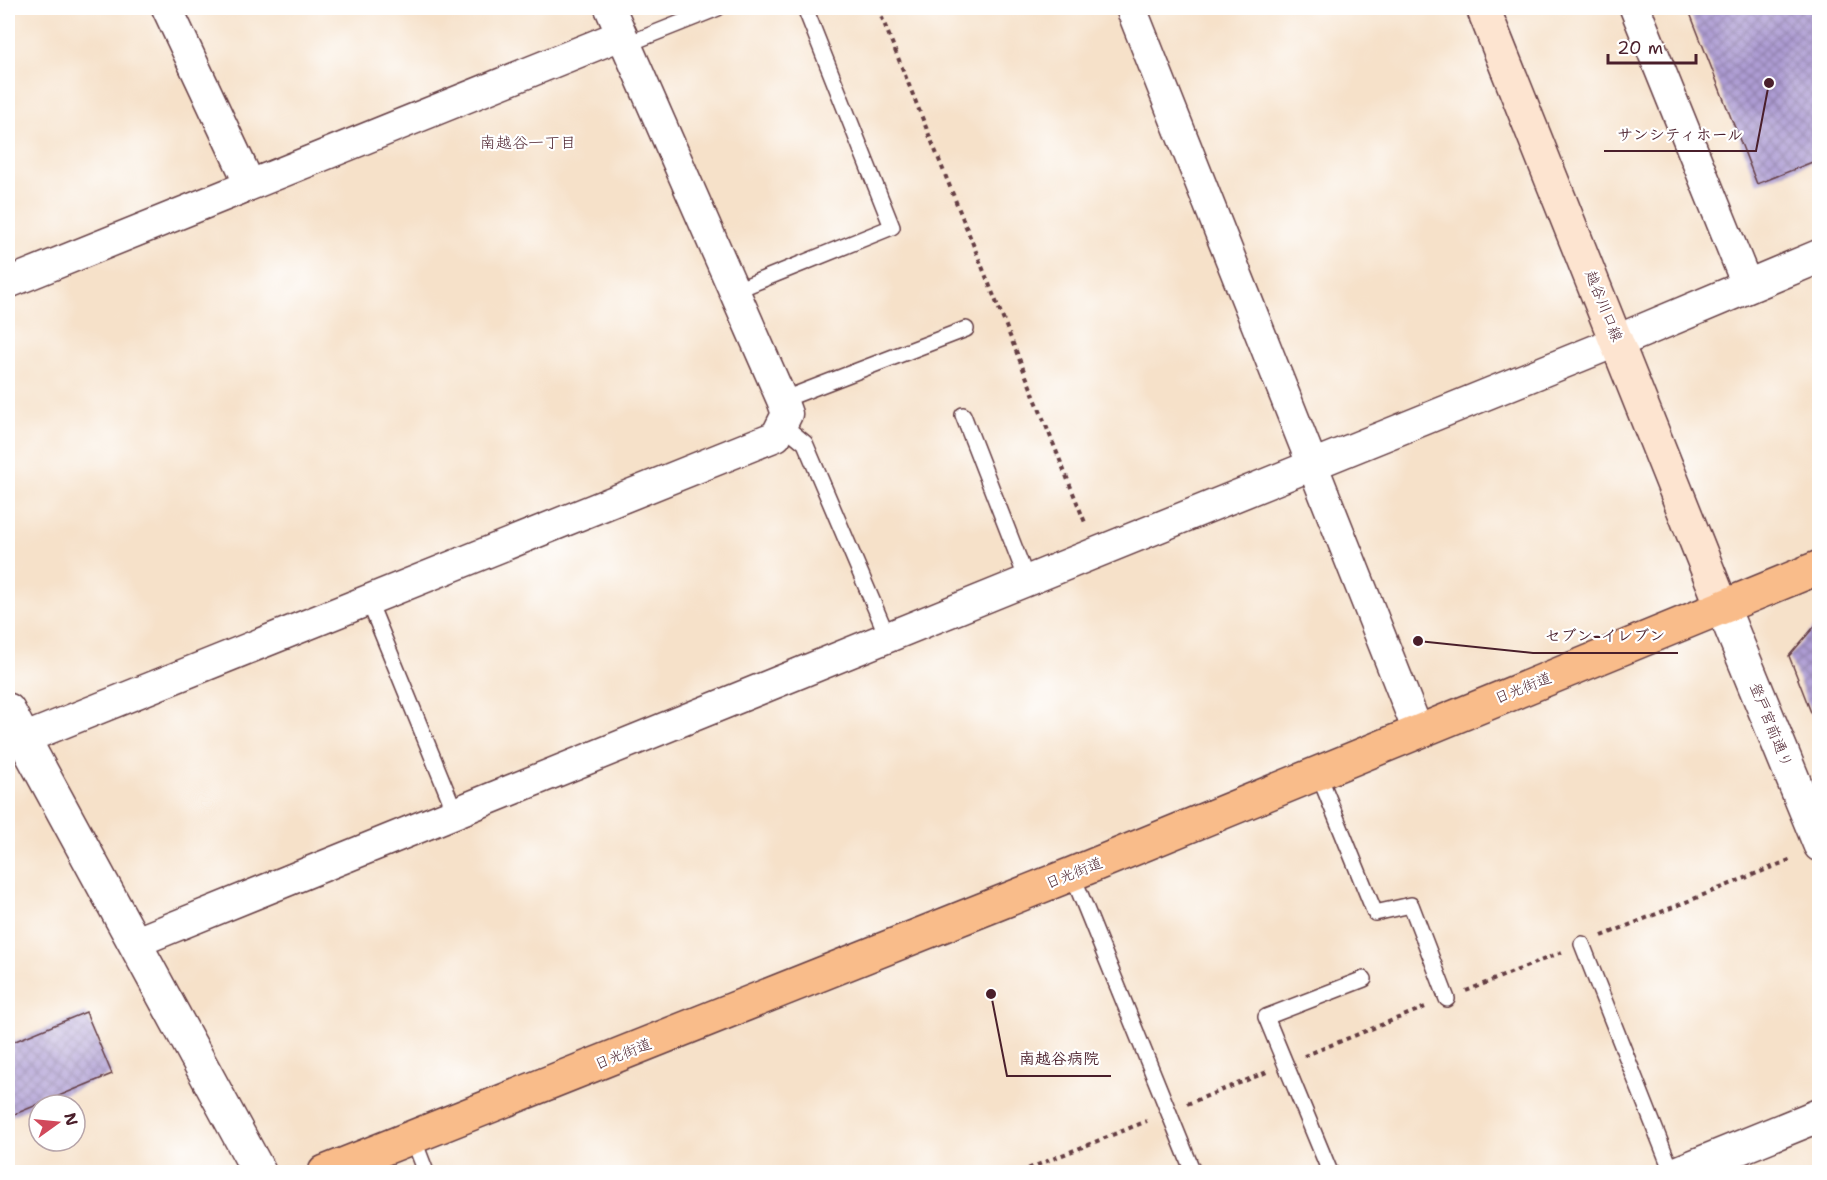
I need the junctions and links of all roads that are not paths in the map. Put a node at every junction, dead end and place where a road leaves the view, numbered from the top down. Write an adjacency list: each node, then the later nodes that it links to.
1 (167, 8): 9 (street)
2 (610, 8): 8 (street)
3 (718, 8): 8 (lane)
4 (805, 8): 13 (lane)
5 (1131, 8): 18 (street)
6 (1483, 8): 15 (main road, 越谷川口線)
7 (1635, 8): 12 (street)
8 (623, 40): 9 (street); 13 (street)
9 (250, 185): 11 (street)
10 (1820, 256): 12 (street)
11 (8, 283)
12 (1747, 285): 15 (street)
13 (734, 291): 16 (street)
14 (966, 329): 16 (lane)
15 (1618, 341): 18 (street); 22 (main road, 越谷川口線)
16 (782, 412): 21 (street); 23 (lane)
17 (963, 415): 20 (lane)
18 (1311, 465): 20 (street); 25 (street)
19 (1820, 567): 22 (main road, 日光街道)
20 (1026, 580): 23 (street)
21 (368, 599): 26 (street); 28 (lane)
22 (1722, 606): 25 (main road, 日光街道); 29 (street, 登戸宮前通り)
23 (888, 638): 28 (street)
24 (8, 710): 26 (street)
25 (1418, 731): 27 (main road, 日光街道)
26 (23, 739): 31 (street)
27 (1318, 773): 30 (main road, 日光街道); 34 (lane)
28 (456, 812): 31 (street)
29 (1809, 851)
30 (1072, 874): 36 (main road, 日光街道); 41 (lane)
31 (134, 943): 38 (street)
32 (1582, 944): 37 (lane)
33 (1364, 979): 42 (lane)
34 (1447, 999)
35 (1820, 1115): 37 (street)
36 (413, 1138): 39 (main road, 日光街道); 40 (lane)
37 (1684, 1171)
38 (259, 1173)
39 (326, 1173)
40 (426, 1173)
41 (1193, 1173)
42 (1330, 1173)

